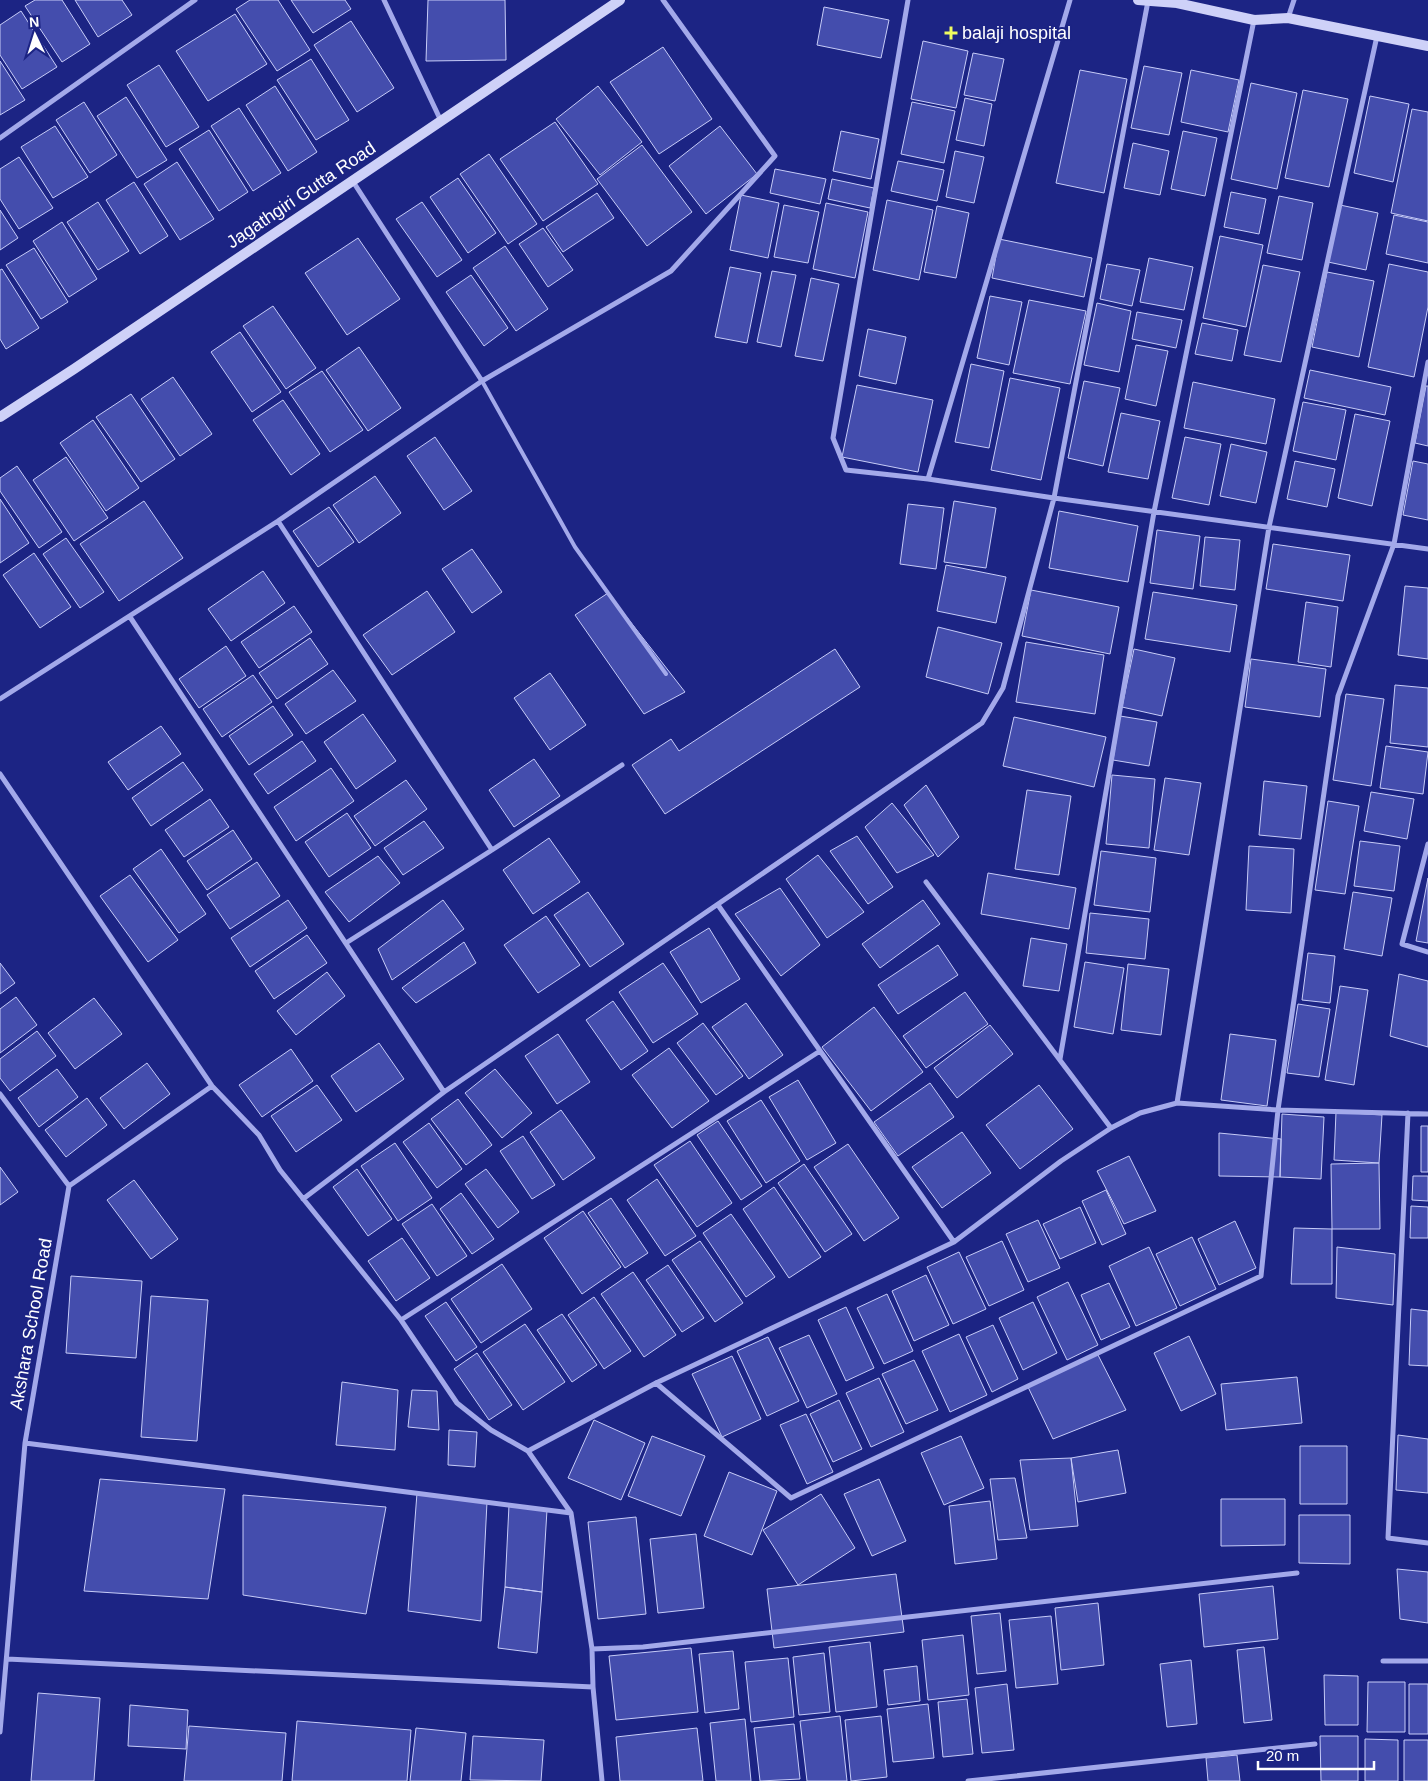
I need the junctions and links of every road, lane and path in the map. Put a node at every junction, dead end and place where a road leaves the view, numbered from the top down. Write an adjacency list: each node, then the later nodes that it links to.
1 (195, 0): 15 (street)
2 (384, 0): 14 (street)
3 (620, 0): 14 (street, Jagathgiri Gutta Road)
4 (663, 0): 18 (street)
5 (908, 0): 20 (street)
6 (1070, 0): 20 (street)
7 (1294, 0): 10 (street)
8 (1143, 1): 9 (street); 21 (street)
9 (1177, 1): 11 (street)
10 (1288, 18): 11 (street); 12 (street)
11 (1254, 20): 22 (street)
12 (1377, 36): 13 (street); 24 (street)
13 (1428, 46)
14 (440, 121): 16 (street, Jagathgiri Gutta Road)
15 (0, 138)
16 (352, 180): 18 (street); 19 (street, Jagathgiri Gutta Road)
17 (1428, 362): 25 (street)
18 (482, 381): 23 (street); 28 (lane)
19 (0, 416)
20 (928, 479): 21 (street)
21 (1054, 498): 22 (street); 35 (street)
22 (1154, 512): 24 (street); 39 (street)
23 (278, 521): 27 (street); 33 (street)
24 (1269, 527): 25 (street); 43 (street)
25 (1394, 544): 26 (street); 44 (street)
26 (1428, 549)
27 (130, 617): 29 (street); 36 (street)
28 (666, 674)
29 (0, 699)
30 (622, 765): 33 (street)
31 (0, 774): 40 (street)
32 (1428, 844): 37 (street)
33 (492, 850): 36 (street)
34 (926, 882): 39 (street)
35 (718, 905): 38 (street); 41 (street)
36 (346, 943): 41 (street)
37 (1428, 952)
38 (820, 1051): 50 (street); 51 (street)
39 (1060, 1059): 47 (street)
40 (212, 1086): 48 (street); 49 (street)
41 (444, 1092): 49 (street)
42 (0, 1094): 48 (street)
43 (1177, 1103): 44 (street); 47 (street)
44 (1278, 1110): 45 (street); 52 (street)
45 (1408, 1113): 46 (street); 56 (street)
46 (1428, 1114)
47 (1111, 1128): 50 (street)
48 (69, 1186): 53 (street, Akshara School Road)
49 (303, 1199): 51 (street)
50 (954, 1242): 52 (street)
51 (401, 1320): 54 (street)
52 (656, 1383): 54 (street)
53 (25, 1443): 55 (street); 59 (street, Akshara School Road)
54 (528, 1451): 55 (street)
55 (571, 1512): 58 (street)
56 (1428, 1543)
57 (1297, 1573): 58 (street)
58 (592, 1649): 62 (street)
59 (7, 1659): 62 (street); 63 (street, Akshara School Road)
60 (1384, 1661): 61 (street)
61 (1428, 1661)
62 (593, 1687): 65 (street)
63 (0, 1732)
64 (1315, 1744): 66 (street)
65 (602, 1781)
66 (968, 1781)

